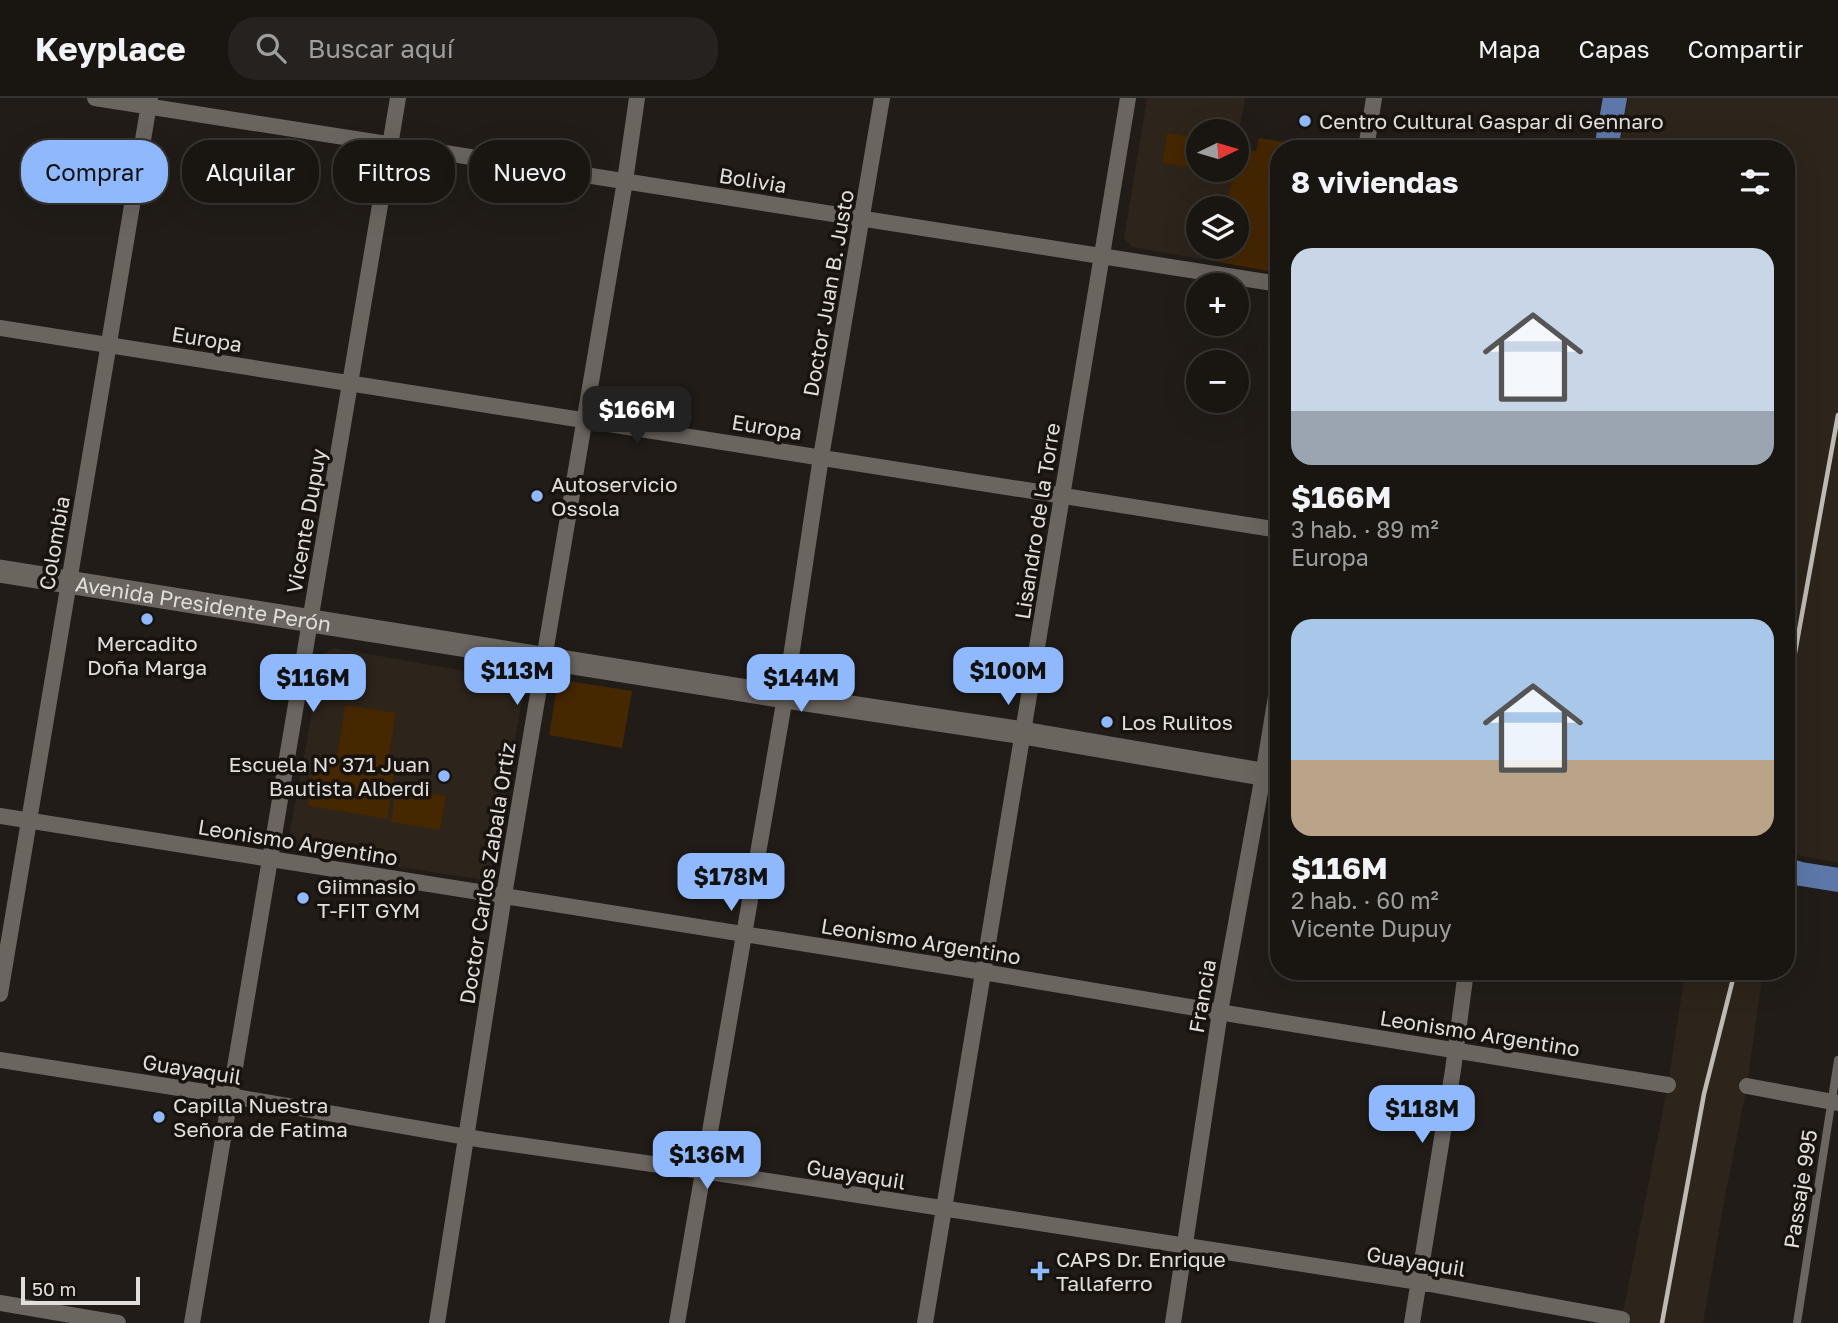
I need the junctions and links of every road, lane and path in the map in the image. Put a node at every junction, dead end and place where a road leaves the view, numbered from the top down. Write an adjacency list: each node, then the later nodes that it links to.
1 (95, 98): 8 (street, Bolivia)
2 (398, 98): 10 (street, Vicente Dupuy)
3 (637, 98): 14 (street, Doctor Carlos Zabala Ortiz)
4 (881, 98): 16 (street, Doctor Juan B. Justo)
5 (1128, 98): 17 (street, Lisandro de la Torre)
6 (1374, 98): 11 (street)
7 (1615, 98): 12 (main road)
8 (150, 102): 9 (street, Bolivia); 20 (street, Colombia)
9 (368, 140)
10 (392, 140)
11 (1367, 140)
12 (1608, 140)
13 (455, 154): 14 (street, Bolivia)
14 (625, 181): 16 (street, Bolivia); 22 (street, Doctor Carlos Zabala Ortiz)
15 (381, 203): 21 (street, Vicente Dupuy)
16 (861, 219): 17 (street, Bolivia); 23 (street, Doctor Juan B. Justo)
17 (1102, 256): 18 (street, Bolivia); 24 (street, Lisandro de la Torre)
18 (1270, 283)
19 (0, 328): 20 (street, Europa)
20 (109, 345): 21 (street, Europa); 27 (street, Colombia)
21 (350, 383): 22 (street, Europa); 28 (street, Vicente Dupuy)
22 (584, 419): 23 (street, Europa); 29 (street, Doctor Carlos Zabala Ortiz)
23 (821, 457): 24 (street, Europa); 30 (street, Doctor Juan B. Justo)
24 (1062, 495): 25 (street, Europa); 31 (street, Lisandro de la Torre)
25 (1270, 529)
26 (0, 571): 27 (main road, Avenida Presidente Perón)
27 (69, 583): 28 (main road, Avenida Presidente Perón); 35 (street, Colombia)
28 (310, 621): 29 (main road, Avenida Presidente Perón); 36 (street, Vicente Dupuy)
29 (544, 659): 30 (main road, Avenida Presidente Perón); 39 (street, Doctor Carlos Zabala Ortiz)
30 (785, 697): 31 (main road, Avenida Presidente Perón); 40 (street, Doctor Juan B. Justo)
31 (1023, 733): 32 (main road, Avenida Presidente Perón); 41 (street, Lisandro de la Torre)
32 (1270, 776)
33 (1270, 781): 44 (street, Francia)
34 (0, 816): 35 (street, Leonismo Argentino)
35 (29, 821): 36 (street, Leonismo Argentino); 43 (street, Colombia)
36 (270, 859): 39 (street, Leonismo Argentino); 50 (street, Vicente Dupuy)
37 (1795, 873): 38 (main road)
38 (1838, 880)
39 (504, 895): 40 (street, Leonismo Argentino); 52 (street, Doctor Carlos Zabala Ortiz)
40 (745, 934): 41 (street, Leonismo Argentino); 53 (street, Doctor Juan B. Justo)
41 (983, 972): 44 (street, Leonismo Argentino); 54 (street, Lisandro de la Torre)
42 (1465, 980): 45 (street)
43 (0, 995)
44 (1220, 1013): 45 (street, Leonismo Argentino); 55 (street, Francia)
45 (1456, 1050): 48 (street, Leonismo Argentino); 56 (street)
46 (0, 1060): 50 (street, Guayaquil)
47 (1838, 1060): 51 (lane, Passaje 995)
48 (1668, 1085)
49 (1747, 1086): 51 (street)
50 (230, 1096): 52 (street, Guayaquil); 60 (street, Vicente Dupuy)
51 (1835, 1102): 66 (lane, Passaje 995)
52 (467, 1136): 53 (street, Guayaquil); 61 (street, Doctor Carlos Zabala Ortiz)
53 (702, 1171): 54 (street, Guayaquil); 62 (street, Doctor Juan B. Justo)
54 (944, 1209): 55 (street, Guayaquil); 63 (street, Lisandro de la Torre)
55 (1185, 1247): 56 (street, Guayaquil); 64 (street, Francia)
56 (1419, 1282): 58 (street, Guayaquil); 65 (street)
57 (0, 1303): 59 (street)
58 (1622, 1319)
59 (118, 1323)
60 (192, 1323)
61 (437, 1323)
62 (677, 1323)
63 (925, 1323)
64 (1173, 1323)
65 (1412, 1323)
66 (1797, 1323)

